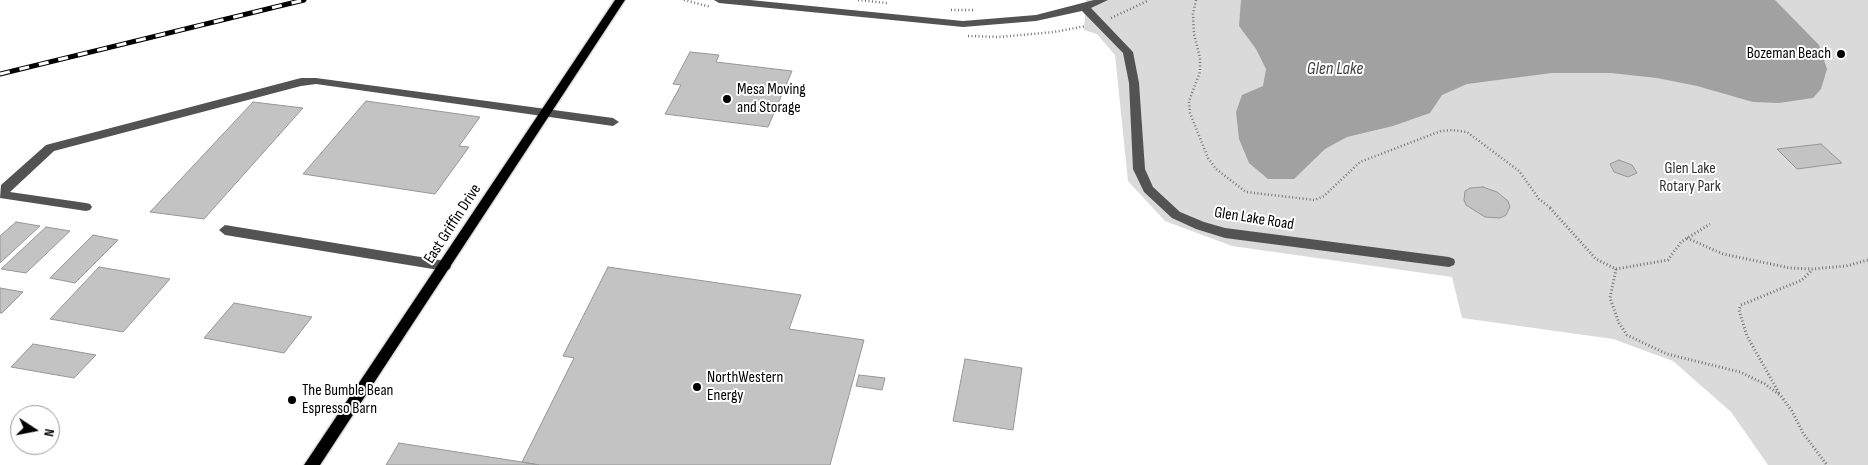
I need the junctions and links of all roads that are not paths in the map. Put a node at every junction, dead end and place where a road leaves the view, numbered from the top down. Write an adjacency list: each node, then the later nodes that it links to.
1 (620, 0): 7 (main road, East Griffin Drive)
2 (719, 0): 6 (street)
3 (849, 0): 6 (street)
4 (1103, 0): 5 (street)
5 (1084, 8): 6 (street); 11 (street, Glen Lake Road)
6 (844, 13)
7 (546, 112): 8 (street); 9 (street); 12 (main road, East Griffin Drive)
8 (613, 122)
9 (86, 207)
10 (225, 230): 12 (street)
11 (1449, 262)
12 (444, 266): 13 (main road, East Griffin Drive)
13 (312, 465)

